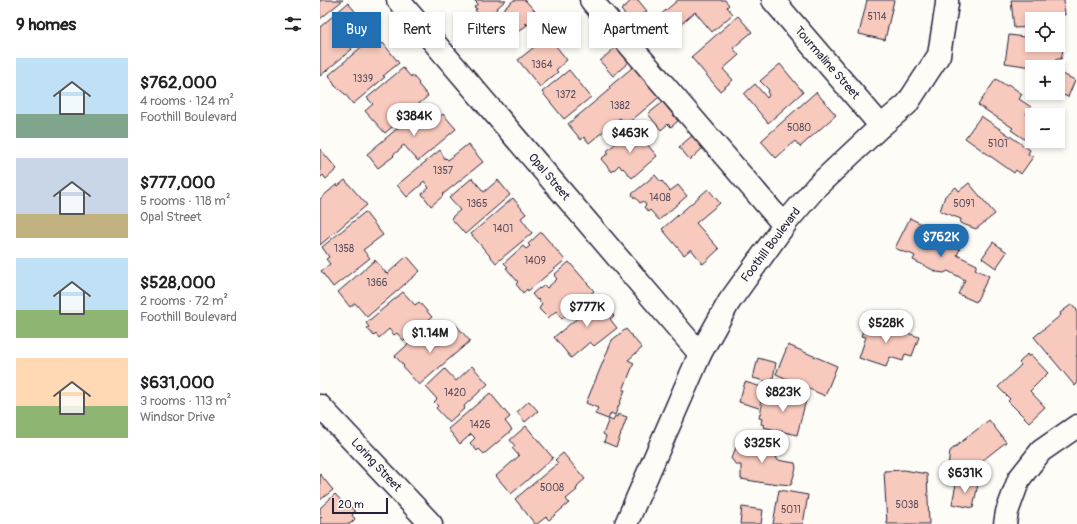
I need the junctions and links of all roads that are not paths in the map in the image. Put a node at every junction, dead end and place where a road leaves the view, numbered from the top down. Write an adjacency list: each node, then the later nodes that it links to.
1 (398, 0): 7 (street, Opal Street)
2 (591, 0): 6 (street)
3 (773, 0): 5 (street, Tourmaline Street)
4 (946, 0): 5 (street, Foothill Boulevard)
5 (881, 126): 6 (street, Foothill Boulevard)
6 (784, 226): 7 (street, Foothill Boulevard)
7 (700, 354): 10 (street, Foothill Boulevard)
8 (320, 406): 11 (street, Loring Street)
9 (1077, 426): 12 (street)
10 (628, 523)
11 (431, 524)
12 (1005, 524)

